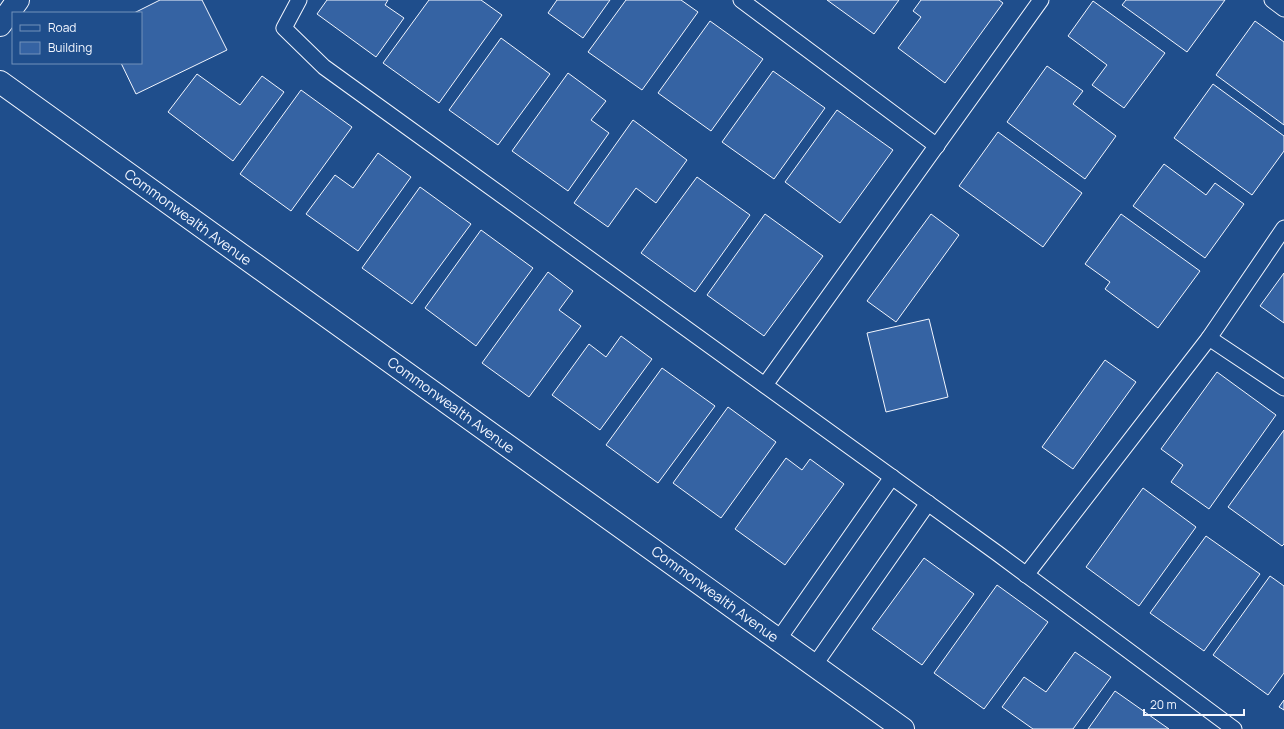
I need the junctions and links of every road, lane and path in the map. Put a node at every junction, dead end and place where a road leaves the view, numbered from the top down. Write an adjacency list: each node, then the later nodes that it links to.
1 (18, 0): 7 (street)
2 (299, 0): 12 (lane)
3 (740, 0): 9 (lane)
4 (1041, 0): 9 (lane)
5 (1272, 0): 6 (lane)
6 (1284, 9)
7 (0, 25)
8 (0, 82): 17 (street, Commonwealth Avenue)
9 (937, 146): 12 (lane)
10 (1284, 228): 11 (lane)
11 (1210, 338): 13 (lane); 16 (lane)
12 (765, 385): 14 (lane)
13 (1284, 388)
14 (892, 477): 15 (lane); 17 (lane)
15 (928, 503): 16 (lane); 18 (lane)
16 (1026, 575): 20 (lane)
17 (778, 640): 18 (street, Commonwealth Avenue)
18 (814, 666): 19 (street, Commonwealth Avenue)
19 (903, 729)
20 (1234, 729)

